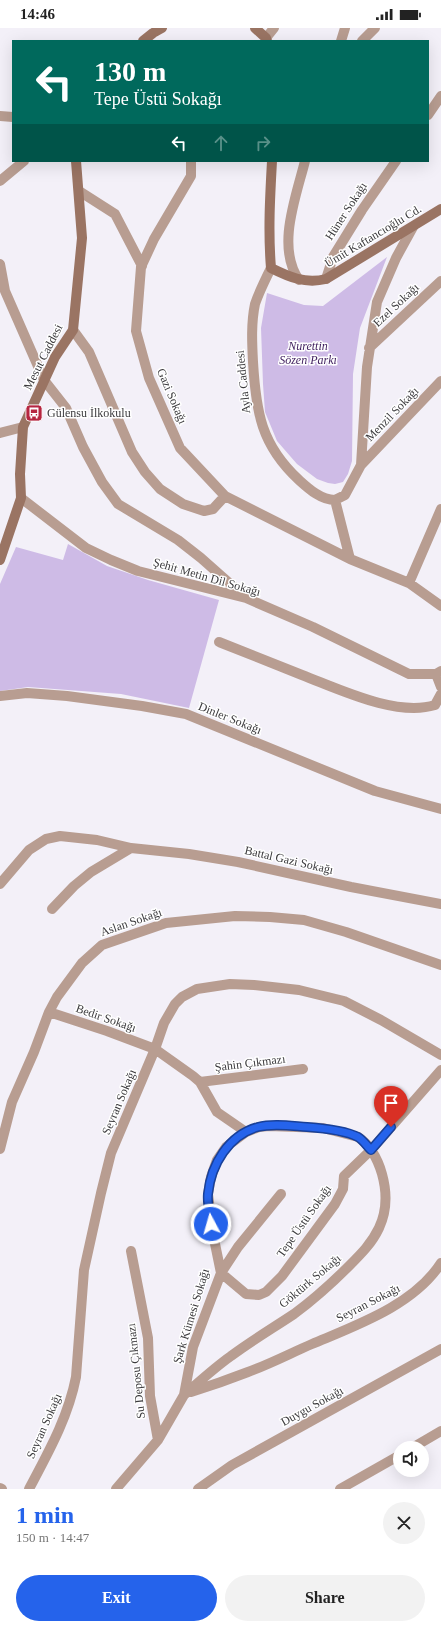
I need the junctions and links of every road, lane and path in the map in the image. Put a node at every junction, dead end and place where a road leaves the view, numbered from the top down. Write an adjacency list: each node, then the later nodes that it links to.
1 (162, 28): 6 (street)
2 (255, 28): 8 (street)
3 (274, 28): 8 (street)
4 (345, 28): 9 (street)
5 (375, 28): 10 (street)
6 (154, 34): 7 (street)
7 (145, 40)
8 (267, 40)
9 (341, 40)
10 (363, 40)
11 (441, 96): 12 (street)
12 (429, 114)
13 (0, 116): 14 (street)
14 (12, 117)
15 (23, 162): 21 (street)
16 (76, 162): 22 (street, Mesut Caddesi)
17 (191, 162): 26 (street, Gazi Sokağı)
18 (272, 162): 27 (street)
19 (305, 162): 28 (street)
20 (395, 162): 29 (street, Hüner Sokağı)
21 (0, 181)
22 (79, 191): 26 (street); 32 (street, Mesut Caddesi)
23 (441, 210): 24 (street, Ümit Kaftancıoğlu Cd.)
24 (413, 227): 29 (street, Ümit Kaftancıoğlu Cd.); 33 (street)
25 (0, 264): 31 (street)
26 (142, 266): 39 (street, Gazi Sokağı)
27 (271, 268): 28 (street, Ümit Kaftancıoğlu Cd.); 41 (street, Ayla Caddesi)
28 (299, 280): 29 (street, Ümit Kaftancıoğlu Cd.)
29 (326, 280)
30 (441, 281): 33 (street, Ezel Sokağı)
31 (3, 294): 34 (street)
32 (73, 330): 34 (street, Mesut Caddesi); 39 (street)
33 (369, 348): 38 (street)
34 (44, 380): 36 (street, Mesut Caddesi); 46 (street)
35 (441, 381): 38 (street, Menzil Sokağı)
36 (24, 426): 37 (street); 40 (street, Mesut Caddesi)
37 (0, 433)
38 (361, 465): 41 (street)
39 (225, 496): 43 (street, Gazi Sokağı)
40 (21, 498): 44 (street, Mesut Caddesi); 46 (street, Şehit Metin Dil Sokağı)
41 (335, 500): 43 (street)
42 (441, 509): 45 (street)
43 (350, 559): 45 (street)
44 (0, 560)
45 (409, 583): 47 (street)
46 (246, 598): 49 (street, Şehit Metin Dil Sokağı)
47 (441, 606)
48 (219, 642): 51 (street)
49 (438, 673): 50 (street)
50 (441, 687)
51 (441, 694)
52 (0, 696): 53 (street, Dinler Sokağı)
53 (441, 809)
54 (131, 848): 55 (street, Battal Gazi Sokağı); 56 (street, Battal Gazi Sokağı); 57 (street)
55 (0, 884)
56 (441, 904)
57 (52, 909)
58 (441, 965): 59 (street, Aslan Sokağı)
59 (49, 1012): 60 (street, Bedir Sokağı); 66 (street, Aslan Sokağı)
60 (155, 1049): 61 (street, Seyran Sokağı); 64 (street, Bedir Sokağı); 78 (street, Seyran Sokağı)
61 (441, 1055)
62 (303, 1069): 64 (street, Şahin Çıkmazı)
63 (441, 1070): 67 (street, Tepe Üstü Sokağı)
64 (200, 1082): 65 (street)
65 (246, 1132): 67 (street, Şark Kümesi Sokağı); 71 (street, Şark Kümesi Sokağı)
66 (0, 1149)
67 (371, 1150): 71 (street, Tepe Üstü Sokağı); 73 (street, Göktürk Sokağı)
68 (281, 1194): 71 (street)
69 (131, 1252): 75 (street, Su Deposu Çıkmazı)
70 (441, 1263): 73 (street, Seyran Sokağı)
71 (221, 1273): 73 (street, Şark Kümesi Sokağı)
72 (441, 1349): 80 (street, Duygu Sokağı)
73 (184, 1395): 75 (street, Şark Kümesi Sokağı)
74 (441, 1431): 76 (street)
75 (158, 1440): 79 (street, Şark Kümesi Sokağı)
76 (424, 1441)
77 (393, 1459): 81 (street)
78 (29, 1489)
79 (116, 1489)
80 (198, 1489)
81 (340, 1489)

